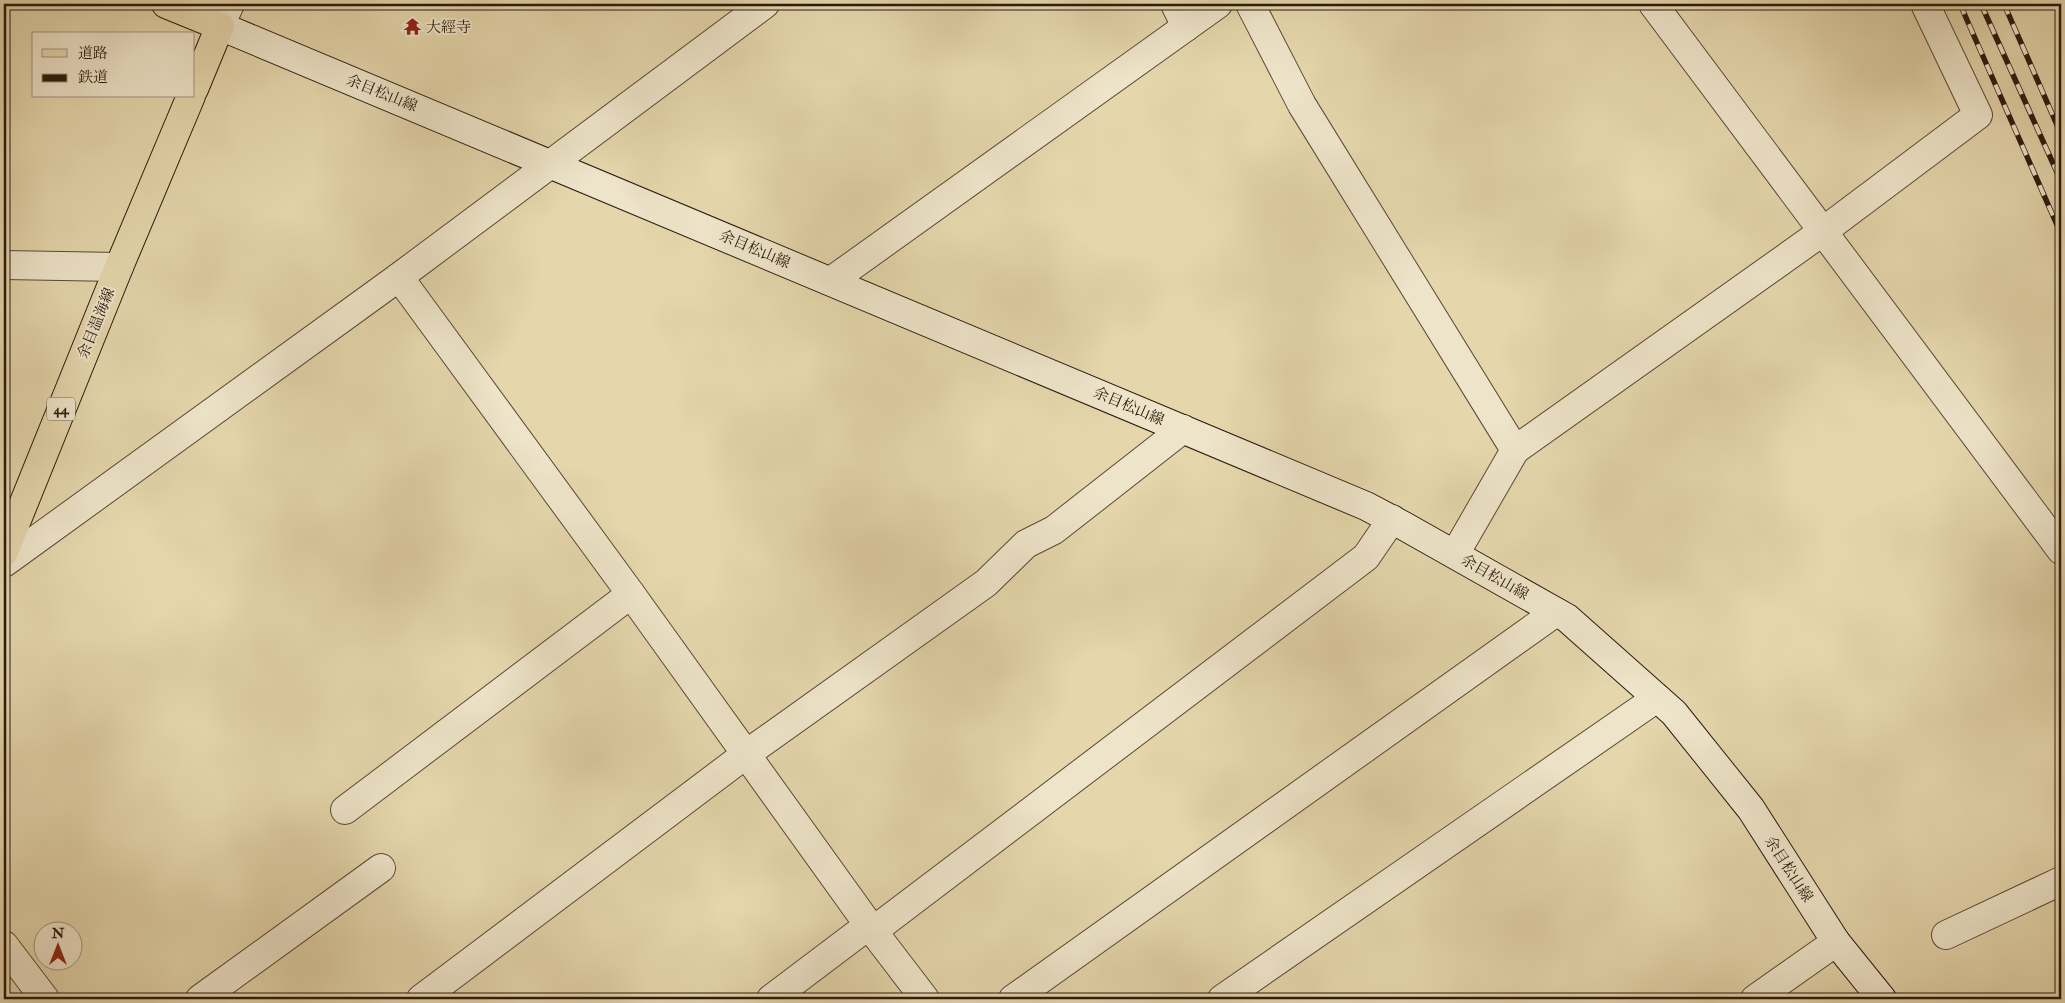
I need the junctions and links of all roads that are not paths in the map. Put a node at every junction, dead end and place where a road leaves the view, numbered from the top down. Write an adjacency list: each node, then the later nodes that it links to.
1 (166, 4): 7 (main road)
2 (765, 4): 11 (street)
3 (1218, 4): 8 (street)
4 (1250, 4): 18 (street)
5 (1653, 4): 12 (street)
6 (1925, 4): 12 (street)
7 (225, 15): 9 (main road); 11 (street, 余目松山線)
8 (1180, 15): 16 (street)
9 (195, 87)
10 (190, 98): 14 (main road, 余目温海線 / 44)
11 (552, 164): 15 (street); 16 (street, 余目松山線)
12 (1822, 232): 18 (street); 20 (street)
13 (4, 265): 14 (street)
14 (119, 267): 21 (main road, 余目温海線 / 44)
15 (399, 277): 23 (street); 24 (street)
16 (831, 281): 17 (street, 余目松山線)
17 (1183, 429): 19 (street, 余目松山線); 27 (street)
18 (1516, 450): 22 (street)
19 (1392, 519): 22 (street, 余目松山線); 31 (street)
20 (2061, 550)
21 (4, 552)
22 (1455, 554): 25 (street, 余目松山線)
23 (4, 563)
24 (631, 594): 27 (street); 28 (street)
25 (1556, 612): 26 (street, 余目松山線); 40 (street)
26 (1657, 698): 33 (street, 余目松山線); 41 (street)
27 (746, 755): 31 (street); 37 (street)
28 (345, 810)
29 (381, 868): 36 (street)
30 (2061, 881): 32 (street)
31 (871, 928): 38 (street); 39 (street)
32 (1946, 936)
33 (1836, 942): 42 (street); 43 (street, 余目松山線)
34 (4, 945): 35 (street)
35 (45, 999)
36 (200, 999)
37 (421, 999)
38 (771, 999)
39 (925, 999)
40 (1012, 999)
41 (1222, 999)
42 (1755, 999)
43 (1882, 999)

